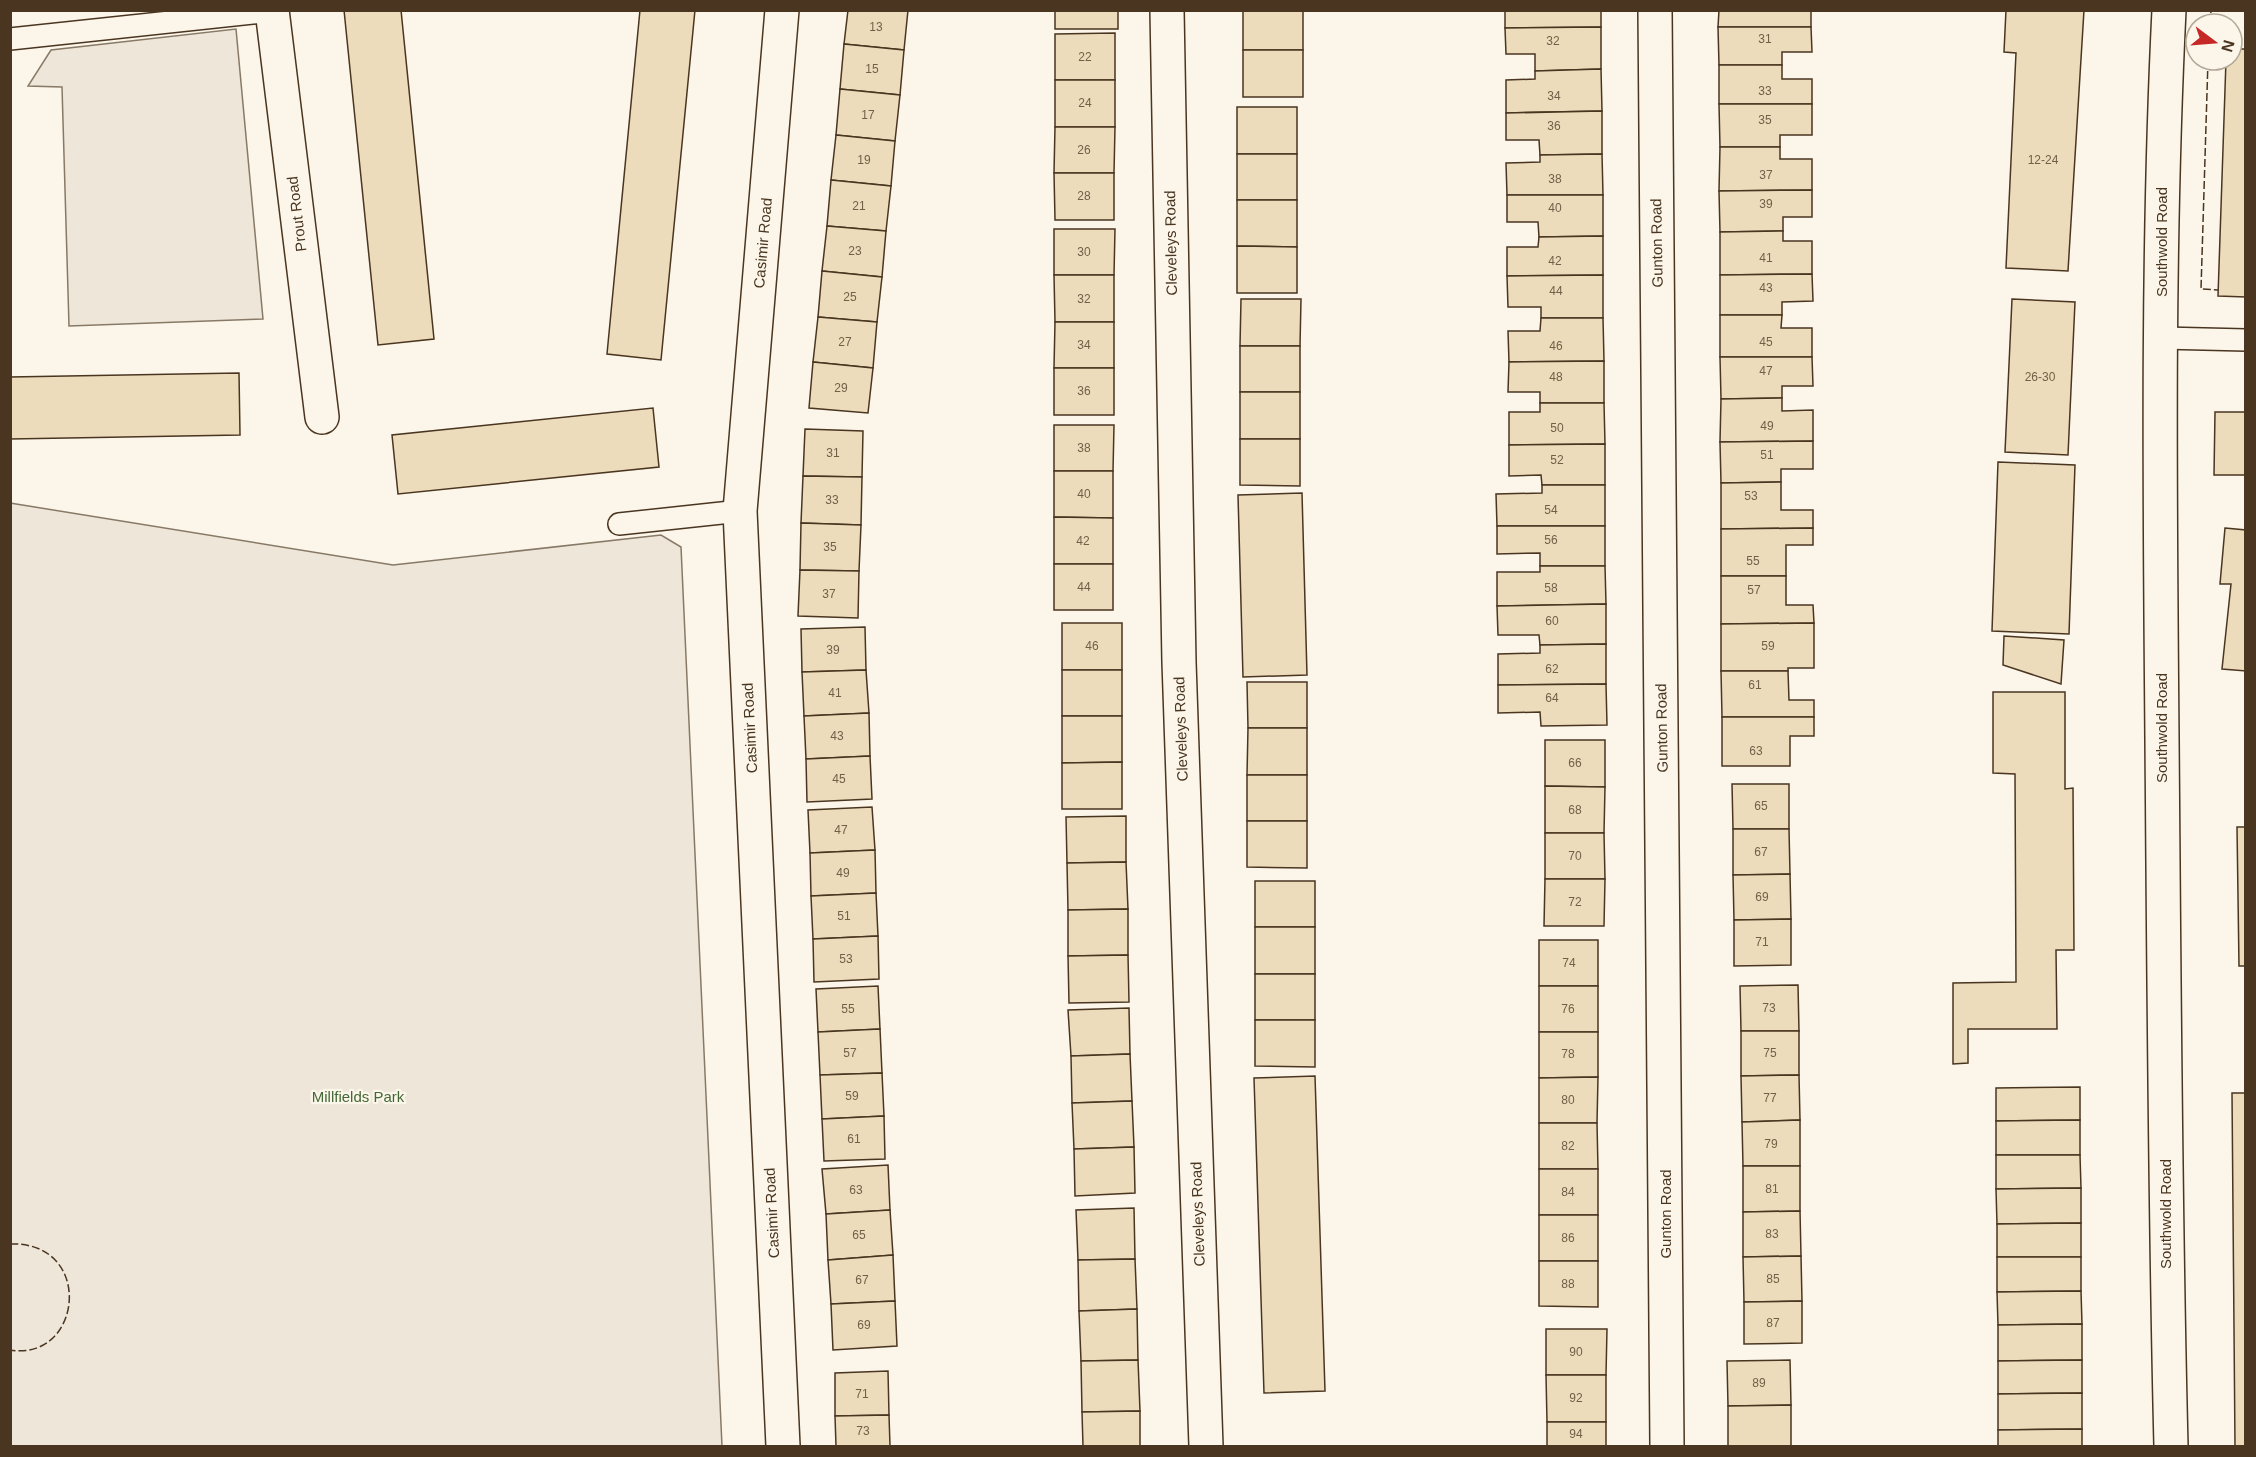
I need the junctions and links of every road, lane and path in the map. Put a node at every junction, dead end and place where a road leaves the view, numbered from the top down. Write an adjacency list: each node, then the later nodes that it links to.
1 (782, 10): 10 (street, Casimir Road)
2 (1167, 10): 13 (street, Cleveleys Road)
3 (1655, 10): 14 (street, Gunton Road)
4 (2169, 10): 7 (street, Southwold Road)
5 (272, 11): 6 (lane); 9 (street, Prout Road)
6 (10, 39)
7 (2162, 338): 8 (lane); 15 (street, Southwold Road)
8 (2246, 340)
9 (322, 417)
10 (740, 511): 11 (lane); 12 (street, Casimir Road)
11 (619, 524)
12 (783, 1446)
13 (1206, 1446)
14 (1667, 1446)
15 (2171, 1446)

